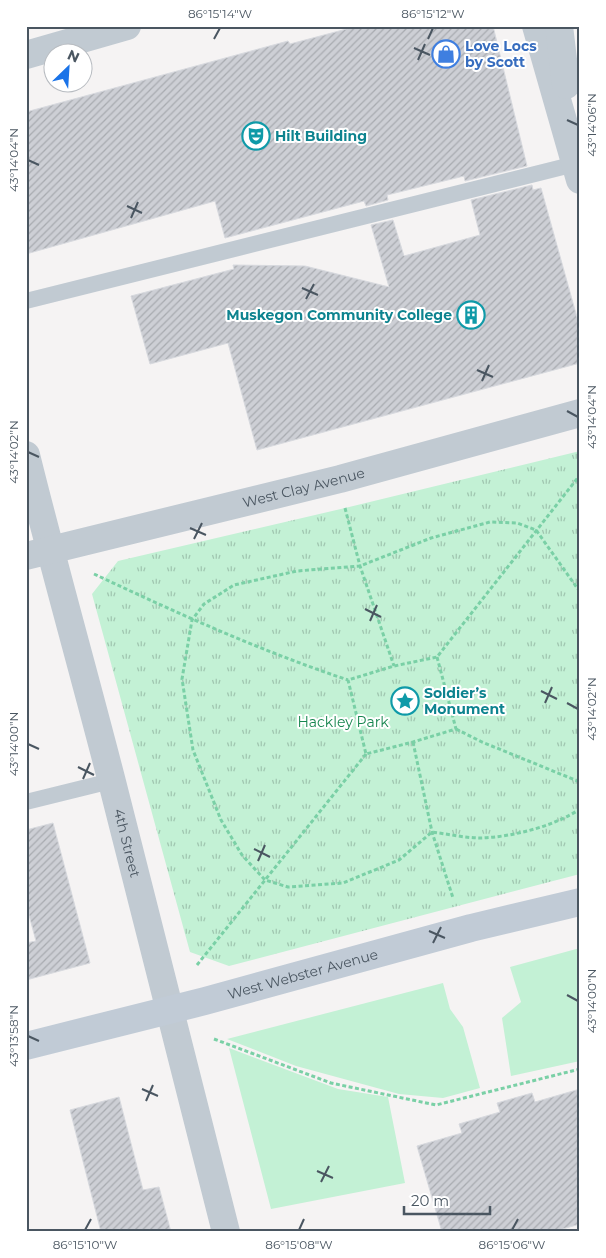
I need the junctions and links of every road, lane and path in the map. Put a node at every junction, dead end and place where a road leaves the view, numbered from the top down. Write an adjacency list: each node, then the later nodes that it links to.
1 (128, 26): 4 (street)
2 (536, 26): 5 (street)
3 (559, 26): 5 (street)
4 (26, 55)
5 (578, 172): 6 (lane)
6 (26, 301)
7 (580, 413): 12 (street, West Clay Avenue)
8 (26, 455): 12 (street, 4th Street)
9 (580, 475): 11 (path)
10 (345, 508): 13 (path)
11 (536, 530): 13 (path); 15 (path); 17 (path)
12 (38, 553): 23 (street, 4th Street)
13 (360, 566): 16 (path); 18 (path)
14 (94, 574): 16 (path)
15 (580, 592)
16 (192, 620): 19 (path); 28 (path)
17 (437, 657): 18 (path); 20 (path)
18 (394, 666): 19 (path)
19 (348, 680): 22 (path)
20 (456, 729): 21 (path); 24 (path)
21 (413, 742): 22 (path); 27 (path)
22 (366, 754): 28 (path)
23 (111, 781): 25 (lane); 32 (street, 4th Street)
24 (580, 782)
25 (26, 802)
26 (580, 809): 27 (path)
27 (432, 832): 28 (path); 29 (path)
28 (265, 880): 31 (path)
29 (453, 898)
30 (580, 902): 32 (main road, West Webster Avenue)
31 (197, 965)
32 (168, 1010): 34 (main road, West Webster Avenue); 36 (street, 4th Street)
33 (214, 1040): 35 (path)
34 (26, 1046)
35 (580, 1069)
36 (226, 1232)

